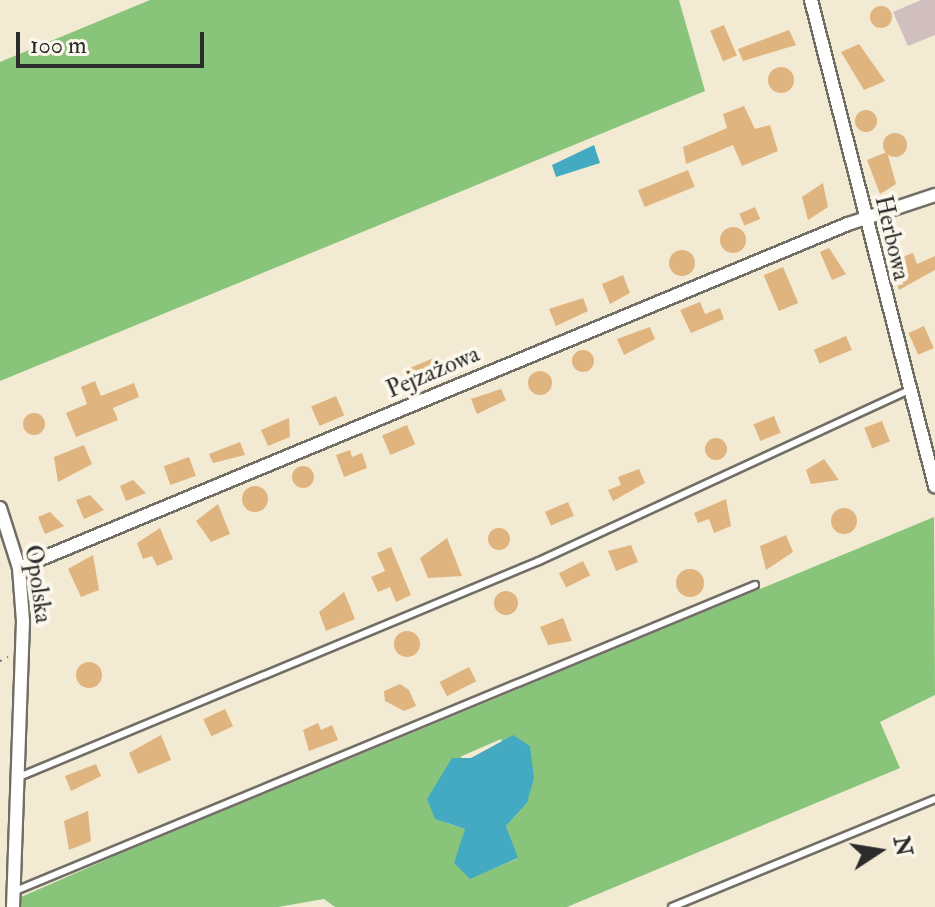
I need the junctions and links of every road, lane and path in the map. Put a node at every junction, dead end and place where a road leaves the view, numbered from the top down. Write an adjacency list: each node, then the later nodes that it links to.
1 (811, 0): 3 (street, Herbowa)
2 (935, 195): 3 (street, Pejzażowa)
3 (865, 220): 4 (street, Herbowa); 7 (street, Pejzażowa)
4 (907, 391): 5 (street, Herbowa); 9 (lane)
5 (935, 486)
6 (0, 508): 7 (street, Opolska)
7 (19, 568): 9 (street, Opolska)
8 (755, 585): 11 (lane)
9 (19, 777): 11 (street, Opolska)
10 (935, 799): 13 (lane)
11 (13, 892): 12 (street, Opolska)
12 (13, 907)
13 (672, 907)

